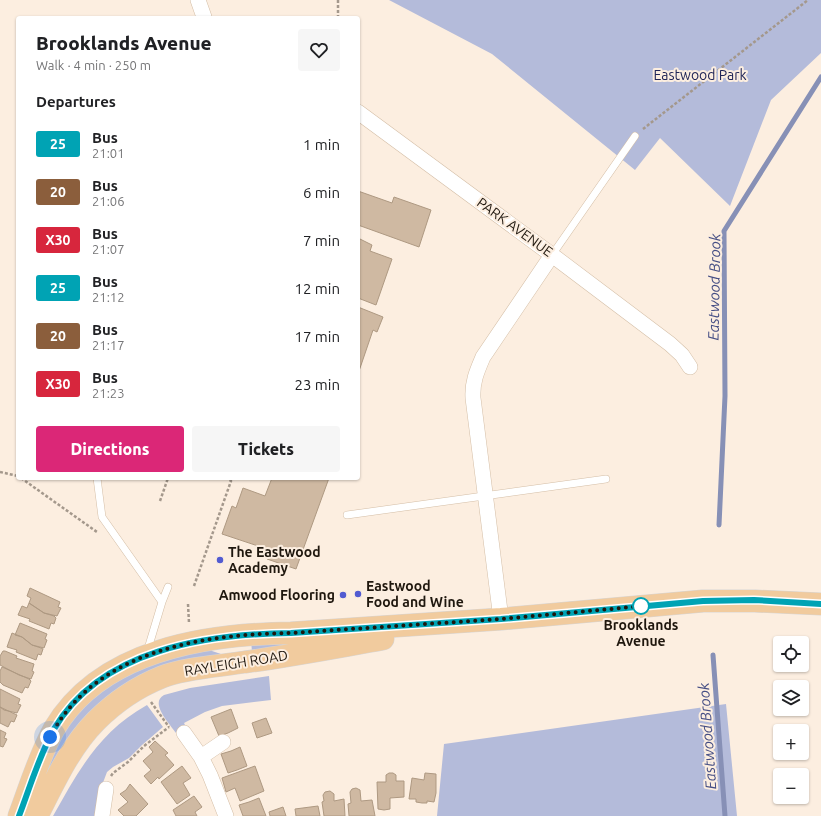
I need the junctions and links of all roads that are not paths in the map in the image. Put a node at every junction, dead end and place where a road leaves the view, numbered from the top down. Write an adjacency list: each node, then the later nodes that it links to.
1 (198, 0): 2 (street)
2 (204, 16)
3 (360, 113): 5 (street, PARK AVENUE)
4 (635, 136): 5 (lane)
5 (552, 255): 6 (street, PARK AVENUE); 9 (street)
6 (690, 367)
7 (97, 480): 12 (lane)
8 (606, 480): 9 (lane)
9 (485, 497): 10 (lane); 14 (street)
10 (347, 516)
11 (168, 587): 12 (lane)
12 (162, 602): 15 (lane)
13 (821, 604): 14 (main road, RAYLEIGH ROAD)
14 (501, 619): 15 (main road, RAYLEIGH ROAD); 21 (main road, RAYLEIGH ROAD)
15 (146, 656): 20 (main road, RAYLEIGH ROAD)
16 (184, 733): 18 (street)
17 (223, 742): 18 (street)
18 (201, 757): 23 (street)
19 (106, 789): 22 (street)
20 (19, 816)
21 (37, 816)
22 (102, 816)
23 (226, 816)

